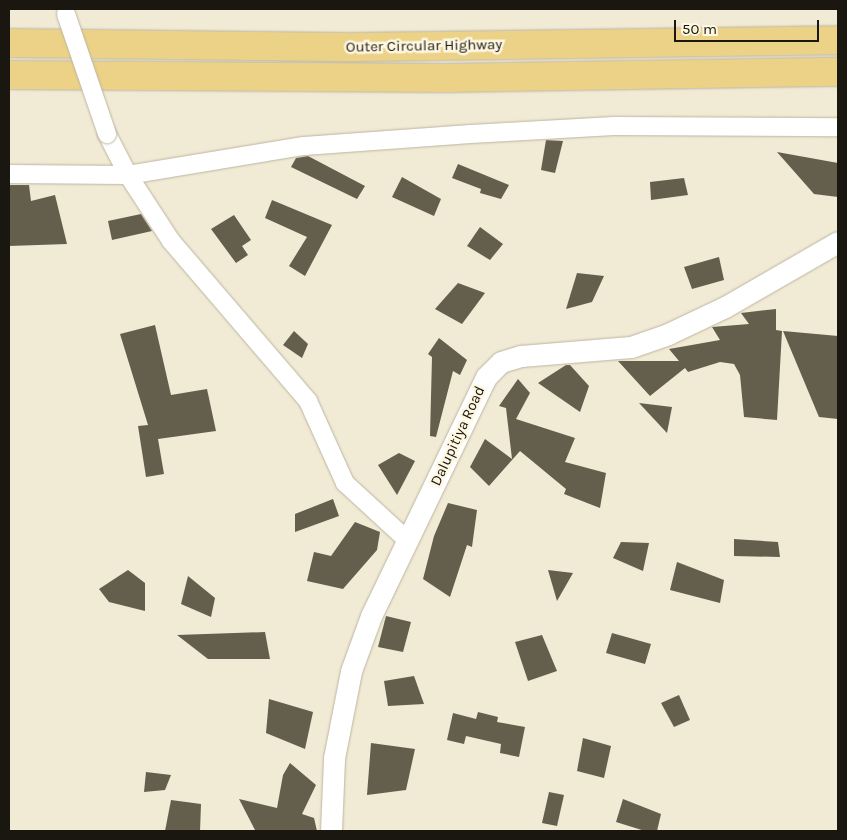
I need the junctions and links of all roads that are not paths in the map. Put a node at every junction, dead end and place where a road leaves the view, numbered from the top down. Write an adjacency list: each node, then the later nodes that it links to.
1 (65, 11): 8 (street, bridge)
2 (838, 40): 3 (highway, Outer Circular Highway)
3 (9, 42)
4 (838, 72): 5 (highway, Outer Circular Highway)
5 (9, 75)
6 (838, 127): 8 (street)
7 (9, 174): 8 (street)
8 (128, 175): 10 (street)
9 (838, 242): 10 (street, Dalupitiya Road)
10 (408, 540): 11 (street, Dalupitiya Road)
11 (331, 831)

